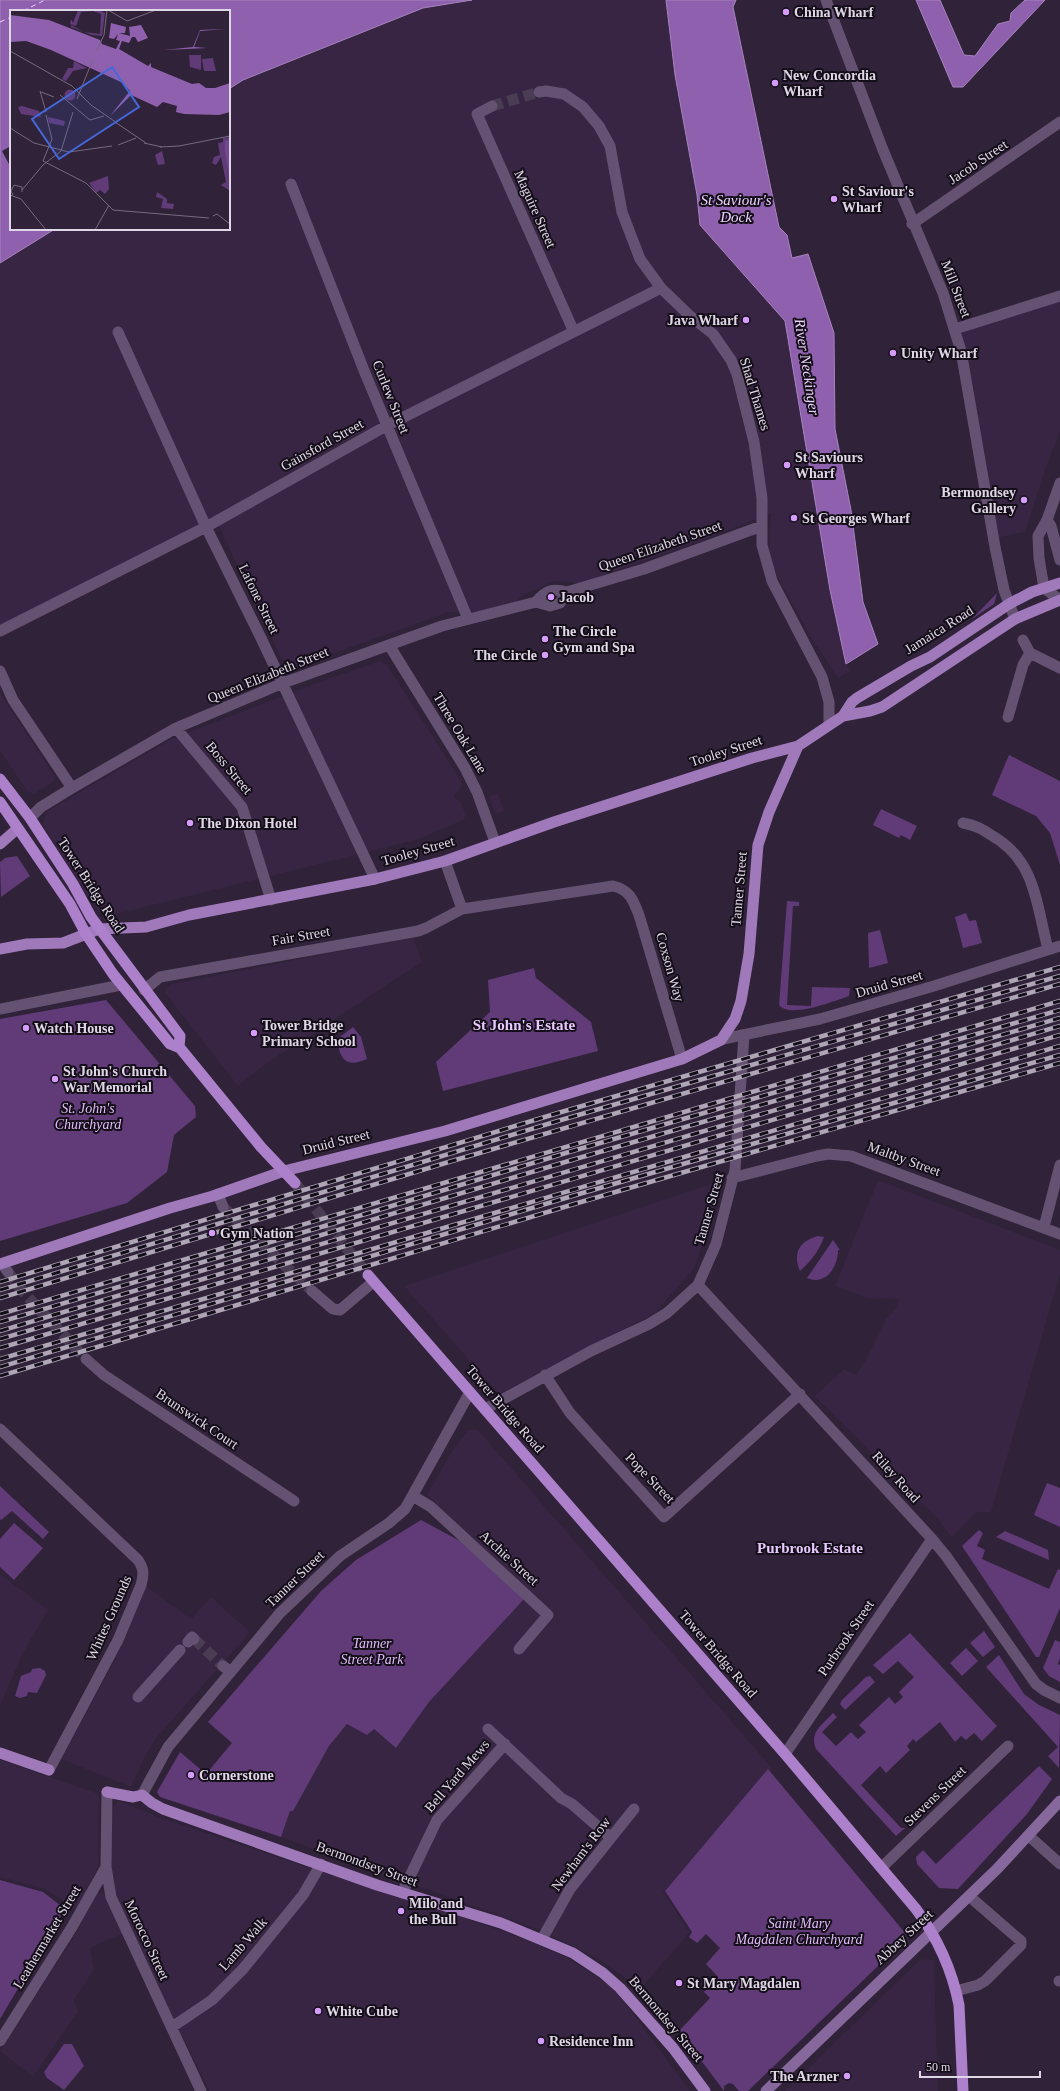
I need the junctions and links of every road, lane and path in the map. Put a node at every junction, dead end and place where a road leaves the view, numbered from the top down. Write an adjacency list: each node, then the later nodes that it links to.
1 (826, 0): 6 (street, Mill Street)
2 (539, 92): 7 (street, Shad Thames)
3 (492, 106): 11 (street, Maguire Street)
4 (1060, 122): 6 (street, Jacob Street)
5 (291, 184): 12 (street, Curlew Street)
6 (912, 224): 9 (street, Mill Street)
7 (661, 288): 11 (street, Gainsford Street); 15 (street, Shad Thames)
8 (1060, 296): 9 (street)
9 (956, 330): 21 (street, Mill Street)
10 (118, 332): 16 (street, Lafone Street)
11 (574, 332): 12 (street, Gainsford Street)
12 (386, 426): 16 (street, Gainsford Street); 22 (street, Curlew Street)
13 (1060, 483): 14 (street)
14 (1047, 520): 17 (street); 19 (street)
15 (762, 526): 22 (street, Queen Elizabeth Street); 33 (street, Shad Thames)
16 (206, 527): 24 (street, Gainsford Street); 30 (street, Lafone Street)
17 (1060, 560)
18 (1060, 583): 19 (main road, Jamaica Road)
19 (1044, 588): 20 (street); 21 (main road, Jamaica Road)
20 (1060, 600): 23 (main road, Jamaica Road)
21 (1009, 604): 23 (street, Mill Street); 31 (main road, Jamaica Road)
22 (468, 619): 26 (street, Queen Elizabeth Street)
23 (1015, 619): 31 (main road, Jamaica Road)
24 (0, 631)
25 (1023, 640): 27 (street)
26 (389, 645): 30 (street, Queen Elizabeth Street); 42 (street, Three Oak Lane)
27 (1030, 653): 28 (street); 32 (street)
28 (1060, 668)
29 (0, 671): 37 (street)
30 (283, 683): 34 (street, Queen Elizabeth Street); 45 (street, Lafone Street)
31 (843, 716): 33 (main road, Jamaica Road)
32 (1008, 717)
33 (829, 724): 35 (main road, Tooley Street)
34 (176, 728): 37 (street, Queen Elizabeth Street); 47 (street, Boss Street)
35 (798, 746): 42 (main road, Tooley Street); 58 (main road, Tanner Street)
36 (0, 779): 39 (highway, Tower Bridge Road)
37 (72, 788): 39 (street, Queen Elizabeth Street)
38 (0, 802): 41 (highway, Tower Bridge Road)
39 (30, 818): 49 (highway, Tower Bridge Road)
40 (964, 823): 53 (street)
41 (17, 829): 43 (main road); 50 (highway, Tower Bridge Road)
42 (495, 842): 44 (main road, Tooley Street)
43 (0, 844)
44 (446, 861): 45 (main road, Tooley Street); 48 (street)
45 (375, 879): 47 (main road, Tooley Street)
46 (623, 888): 48 (street, Fair Street); 60 (street, Coxson Way)
47 (271, 900): 49 (main road, Tooley Street)
48 (462, 909): 55 (street, Fair Street)
49 (100, 929): 50 (main road, Tooley Street); 55 (highway, Tower Bridge Road)
50 (86, 934): 52 (main road, Tooley Street); 54 (highway, Tower Bridge Road)
51 (1060, 946): 53 (street, Druid Street)
52 (0, 949)
53 (1048, 949): 57 (street, Druid Street)
54 (121, 985): 56 (street); 59 (highway, Tower Bridge Road)
55 (144, 990): 59 (highway, Tower Bridge Road)
56 (0, 1009)
57 (744, 1035): 58 (street, Druid Street); 63 (street, Tanner Street)
58 (723, 1039): 60 (main road)
59 (179, 1047): 62 (highway, Tower Bridge Road)
60 (682, 1059): 62 (main road, Druid Street)
61 (1060, 1165): 67 (street)
62 (284, 1171): 64 (highway, Tower Bridge Road); 65 (main road, Druid Street)
63 (732, 1178): 67 (street, Maltby Street); 71 (street, Tanner Street)
64 (295, 1183)
65 (218, 1194): 66 (street); 69 (main road, Druid Street)
66 (223, 1207)
67 (1044, 1227): 68 (street, Maltby Street)
68 (1060, 1234)
69 (3, 1267)
70 (370, 1278): 72 (street); 75 (highway, Tower Bridge Road)
71 (698, 1285): 74 (street, Tanner Street); 76 (street, Riley Road)
72 (312, 1291)
73 (86, 1358): 80 (street, Brunswick Court)
74 (545, 1375): 76 (street, Pope Street); 77 (street, Tanner Street)
75 (470, 1392): 77 (highway, Tower Bridge Road); 79 (street, Tanner Street)
76 (800, 1394): 81 (street, Riley Road)
77 (485, 1409): 90 (highway, Tower Bridge Road)
78 (0, 1429): 91 (street, Whites Grounds)
79 (413, 1496): 82 (street, Archie Street); 93 (street, Tanner Street)
80 (294, 1501)
81 (932, 1539): 85 (street, Riley Road); 90 (street, Purbrook Street)
82 (520, 1649)
83 (180, 1650): 84 (street)
84 (138, 1697)
85 (1060, 1698)
86 (488, 1729): 87 (street, Bell Yard Mews)
87 (505, 1744): 97 (street, Bell Yard Mews); 102 (street, Bell Yard Mews)
88 (1008, 1746): 101 (street, Stevens Street)
89 (0, 1753): 91 (main road)
90 (785, 1754): 101 (highway, Tower Bridge Road)
91 (49, 1770)
92 (107, 1792): 93 (main road); 100 (street, Morocco Street)
93 (142, 1795): 98 (main road, Bermondsey Street)
94 (1060, 1801): 96 (main road, Abbey Street)
95 (634, 1809): 97 (street, Newham's Row)
96 (1029, 1836): 99 (street); 103 (main road, Abbey Street)
97 (611, 1838): 105 (street, Newham's Row)
98 (321, 1864): 102 (main road, Bermondsey Street); 107 (street, Lamb Walk)
99 (1060, 1864)
100 (106, 1867): 107 (street, Morocco Street); 108 (street, Leathermarket Street)
101 (882, 1867): 104 (highway, Tower Bridge Road)
102 (402, 1893): 105 (main road, Bermondsey Street)
103 (969, 1896): 104 (main road, Abbey Street); 106 (street)
104 (932, 1931): 106 (highway, Tower Bridge Road); 111 (main road, Abbey Street)
105 (542, 1939): 110 (main road, Bermondsey Street)
106 (956, 1991): 112 (highway, Tower Bridge Road)
107 (172, 2027): 109 (street, Morocco Street)
108 (0, 2042)
109 (201, 2091)
110 (705, 2091)
111 (766, 2091)
112 (963, 2091)

